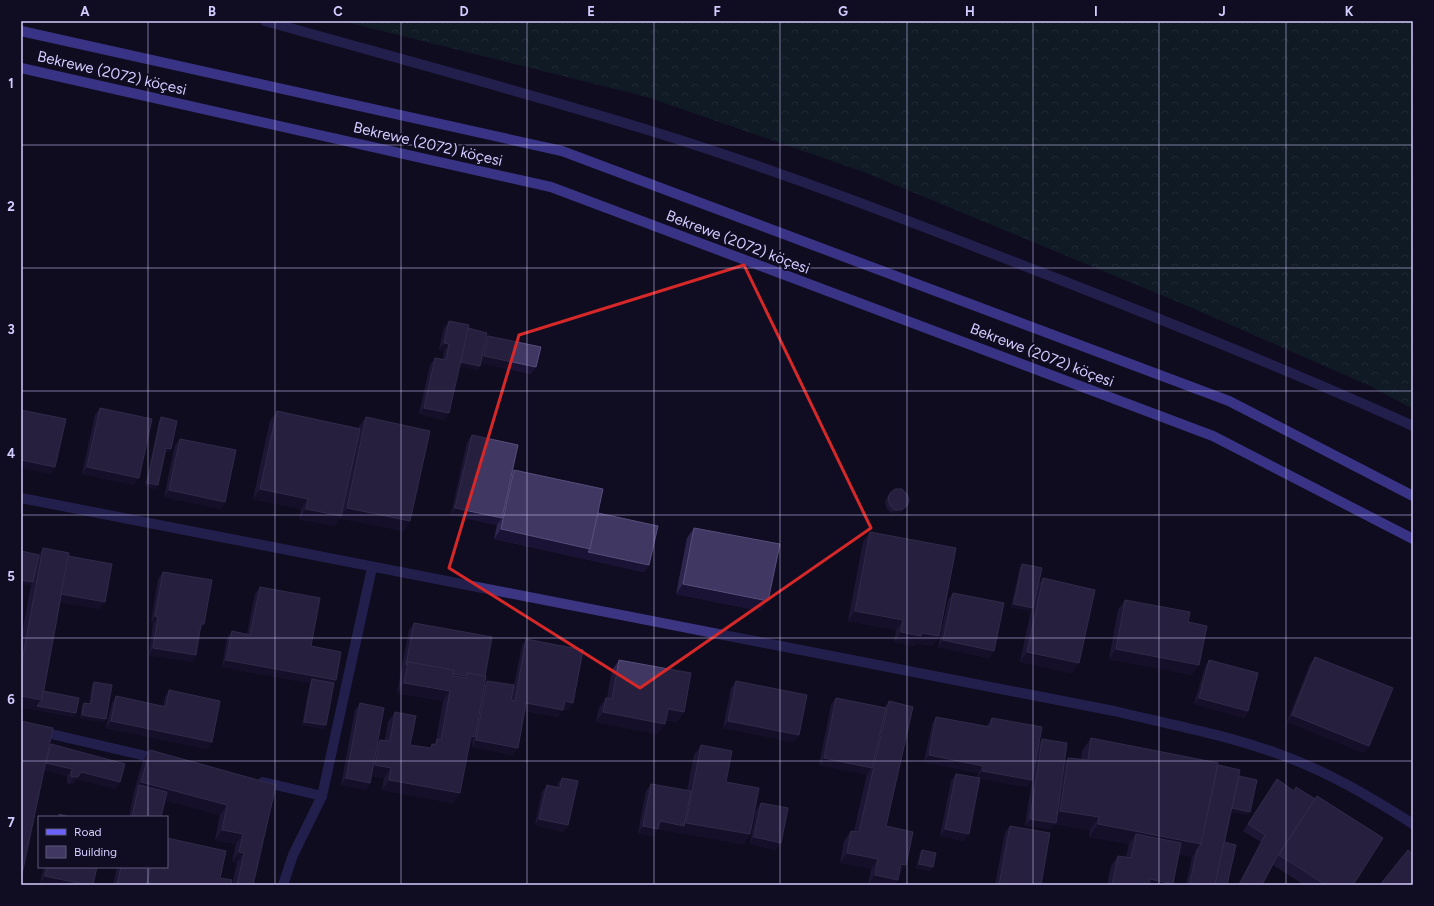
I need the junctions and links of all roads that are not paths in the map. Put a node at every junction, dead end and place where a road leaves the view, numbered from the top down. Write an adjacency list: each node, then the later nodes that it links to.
1 (265, 21): 4 (street)
2 (21, 30): 5 (main road, Bekrewe (2072) köçesi)
3 (21, 68): 7 (main road, Bekrewe (2072) köçesi)
4 (1413, 426)
5 (1413, 496)
6 (21, 498): 8 (street)
7 (1413, 539)
8 (372, 568): 12 (street); 13 (street)
9 (21, 727): 10 (street)
10 (167, 760)
11 (252, 780): 12 (street)
12 (322, 796): 14 (street)
13 (1413, 824)
14 (283, 885)

